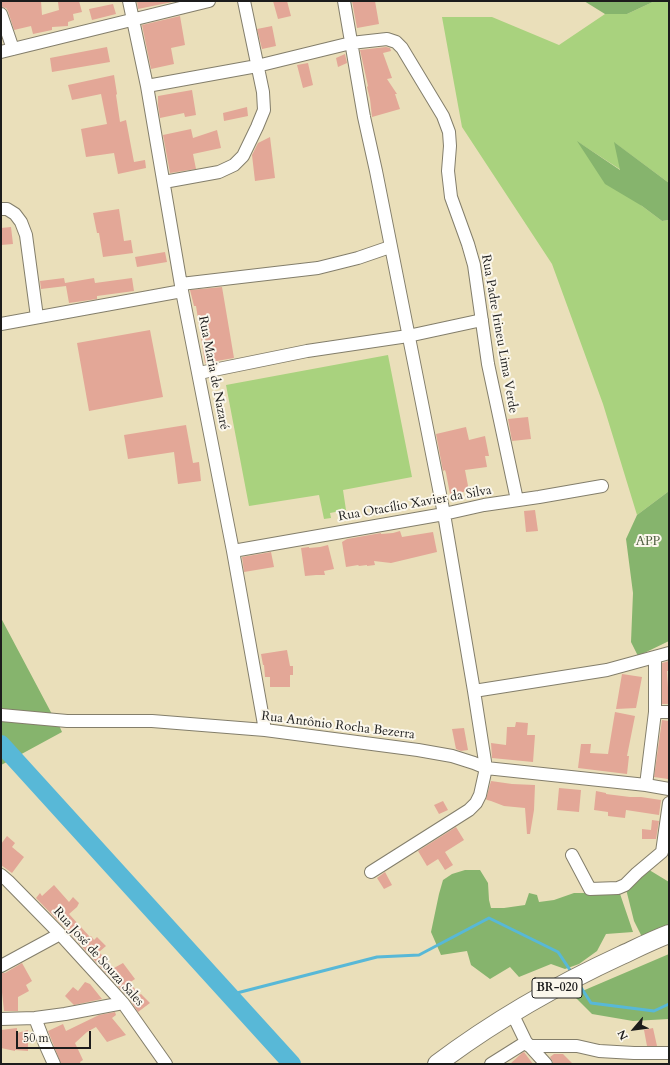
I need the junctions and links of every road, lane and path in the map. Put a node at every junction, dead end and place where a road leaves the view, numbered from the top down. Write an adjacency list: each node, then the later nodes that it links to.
1 (129, 1): 6 (street, Rua Maria de Nazaré)
2 (209, 1): 6 (street)
3 (244, 1): 9 (street)
4 (344, 1): 7 (street)
5 (1, 14): 8 (street)
6 (133, 20): 8 (street); 10 (street, Rua Maria de Nazaré)
7 (351, 43): 9 (street, Rua Padre Irineu Lima Verde); 13 (street); 16 (street, Rua Padre Irineu Lima Verde)
8 (7, 50)
9 (257, 66): 10 (street, Rua Padre Irineu Lima Verde); 11 (street)
10 (147, 86): 11 (street, Rua Maria de Nazaré)
11 (164, 182): 14 (street, Rua Maria de Nazaré)
12 (1, 208): 15 (street)
13 (390, 247): 14 (street); 18 (street)
14 (182, 288): 15 (street); 19 (street, Rua Maria de Nazaré)
15 (37, 317): 17 (street)
16 (482, 320): 18 (street); 21 (street, Rua Padre Irineu Lima Verde)
17 (1, 324)
18 (408, 336): 19 (street); 22 (street)
19 (199, 373): 23 (street, Rua Maria de Nazaré)
20 (602, 486): 21 (street, Rua Otacílio Xavier da Silva)
21 (517, 500): 22 (street, Rua Otacílio Xavier da Silva)
22 (444, 514): 23 (street, Rua Otacílio Xavier da Silva); 26 (street)
23 (233, 551): 30 (street, Rua Maria de Nazaré)
24 (669, 653): 25 (street)
25 (655, 657): 26 (street); 27 (street)
26 (474, 690): 31 (street)
27 (655, 712): 28 (street); 32 (street)
28 (669, 712)
29 (1, 715): 30 (street, Rua Antônio Rocha Bezerra)
30 (266, 730): 31 (street, Rua Antônio Rocha Bezerra)
31 (486, 768): 32 (street, Rua Antônio Rocha Bezerra); 36 (street)
32 (646, 786): 33 (street, Rua Antônio Rocha Bezerra)
33 (669, 789)
34 (669, 803): 35 (street)
35 (572, 855)
36 (371, 872)
37 (3, 881): 38 (street, Rua José de Souza Sales)
38 (60, 934): 40 (street); 41 (street, Rua José de Souza Sales)
39 (669, 934): 42 (highway, BR-020)
40 (1, 966)
41 (123, 1003): 44 (street); 49 (street, Rua José de Souza Sales)
42 (512, 1013): 45 (street); 50 (highway, BR-020)
43 (1, 1018): 44 (street)
44 (35, 1018): 48 (street)
45 (528, 1044): 47 (street); 51 (street); 52 (street)
46 (669, 1053): 47 (street)
47 (634, 1059)
48 (54, 1064)
49 (166, 1064)
50 (437, 1064)
51 (491, 1064)
52 (546, 1064)

